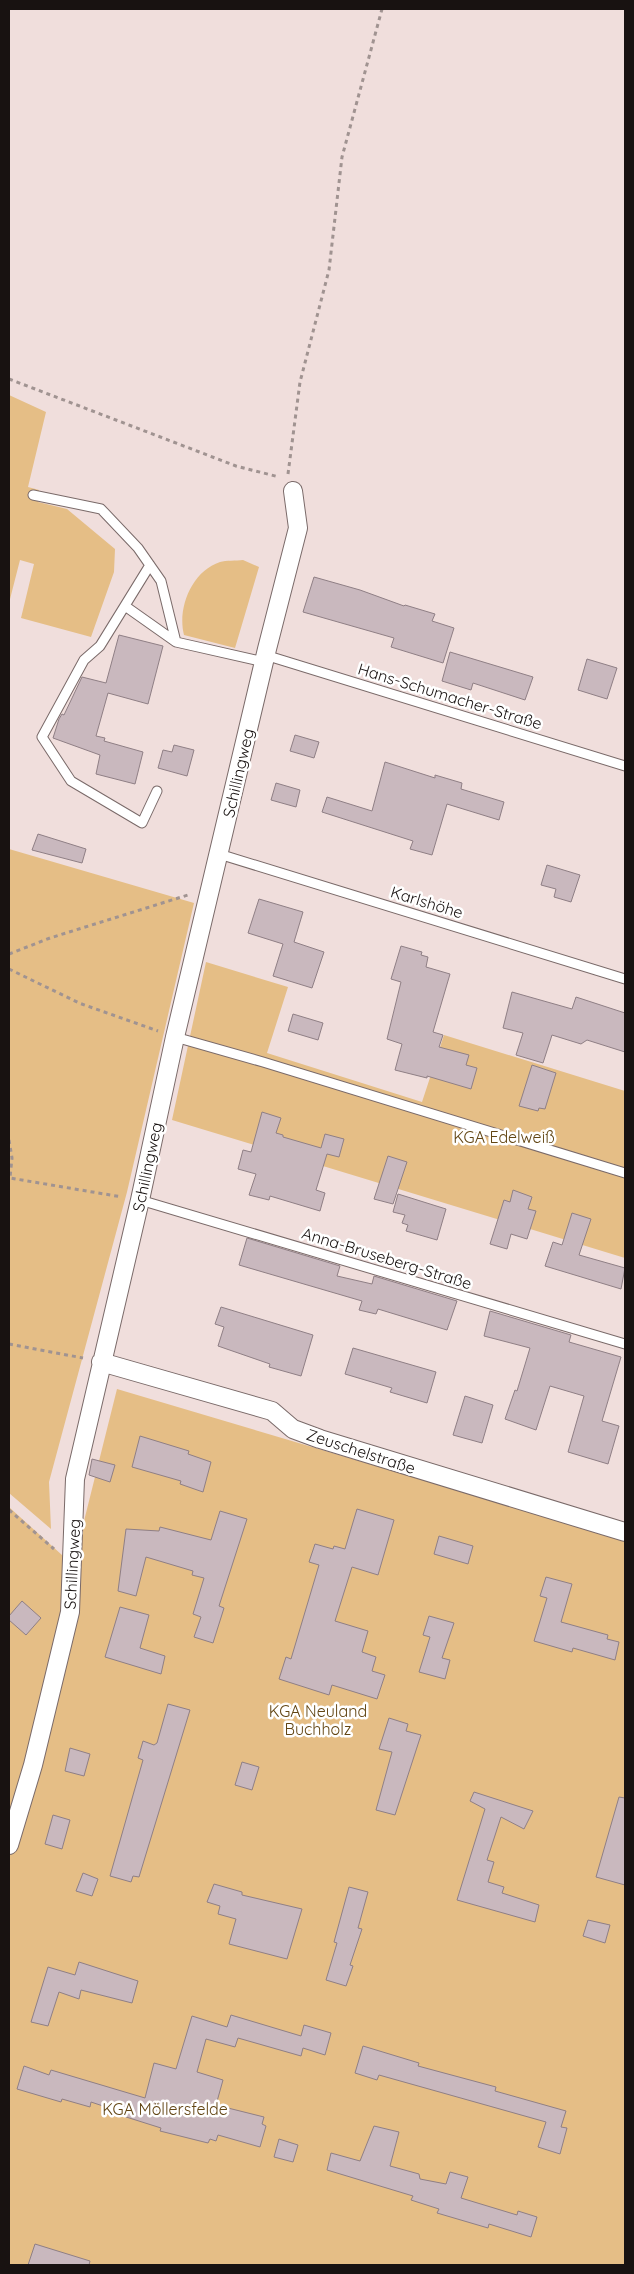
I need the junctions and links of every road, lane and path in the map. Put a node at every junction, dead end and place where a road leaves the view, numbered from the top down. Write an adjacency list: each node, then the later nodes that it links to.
1 (382, 9): 2 (path)
2 (9, 379)
3 (293, 491): 8 (street, Schillingweg)
4 (33, 495): 5 (lane)
5 (150, 565): 6 (lane); 7 (lane)
6 (125, 606): 7 (lane); 10 (lane)
7 (176, 642): 8 (lane, Hans-Schumacher-Straße)
8 (264, 658): 9 (lane, Hans-Schumacher-Straße); 11 (street, Schillingweg)
9 (625, 766)
10 (157, 791)
11 (219, 854): 12 (street, Schillingweg); 15 (lane, Karlshöhe)
12 (210, 888): 13 (path); 16 (street, Schillingweg)
13 (9, 954)
14 (9, 969): 16 (path)
15 (625, 978)
16 (175, 1037): 18 (lane); 19 (street, Schillingweg)
17 (9, 1140): 19 (path)
18 (625, 1173)
19 (140, 1200): 21 (lane, Anna-Bruseberg-Straße); 22 (street, Schillingweg)
20 (9, 1344): 22 (path)
21 (625, 1344)
22 (101, 1362): 24 (street, Zeuschelstraße); 25 (street, Schillingweg)
23 (9, 1510): 25 (path)
24 (625, 1532)
25 (73, 1566): 26 (street, Schillingweg)
26 (9, 1845)

